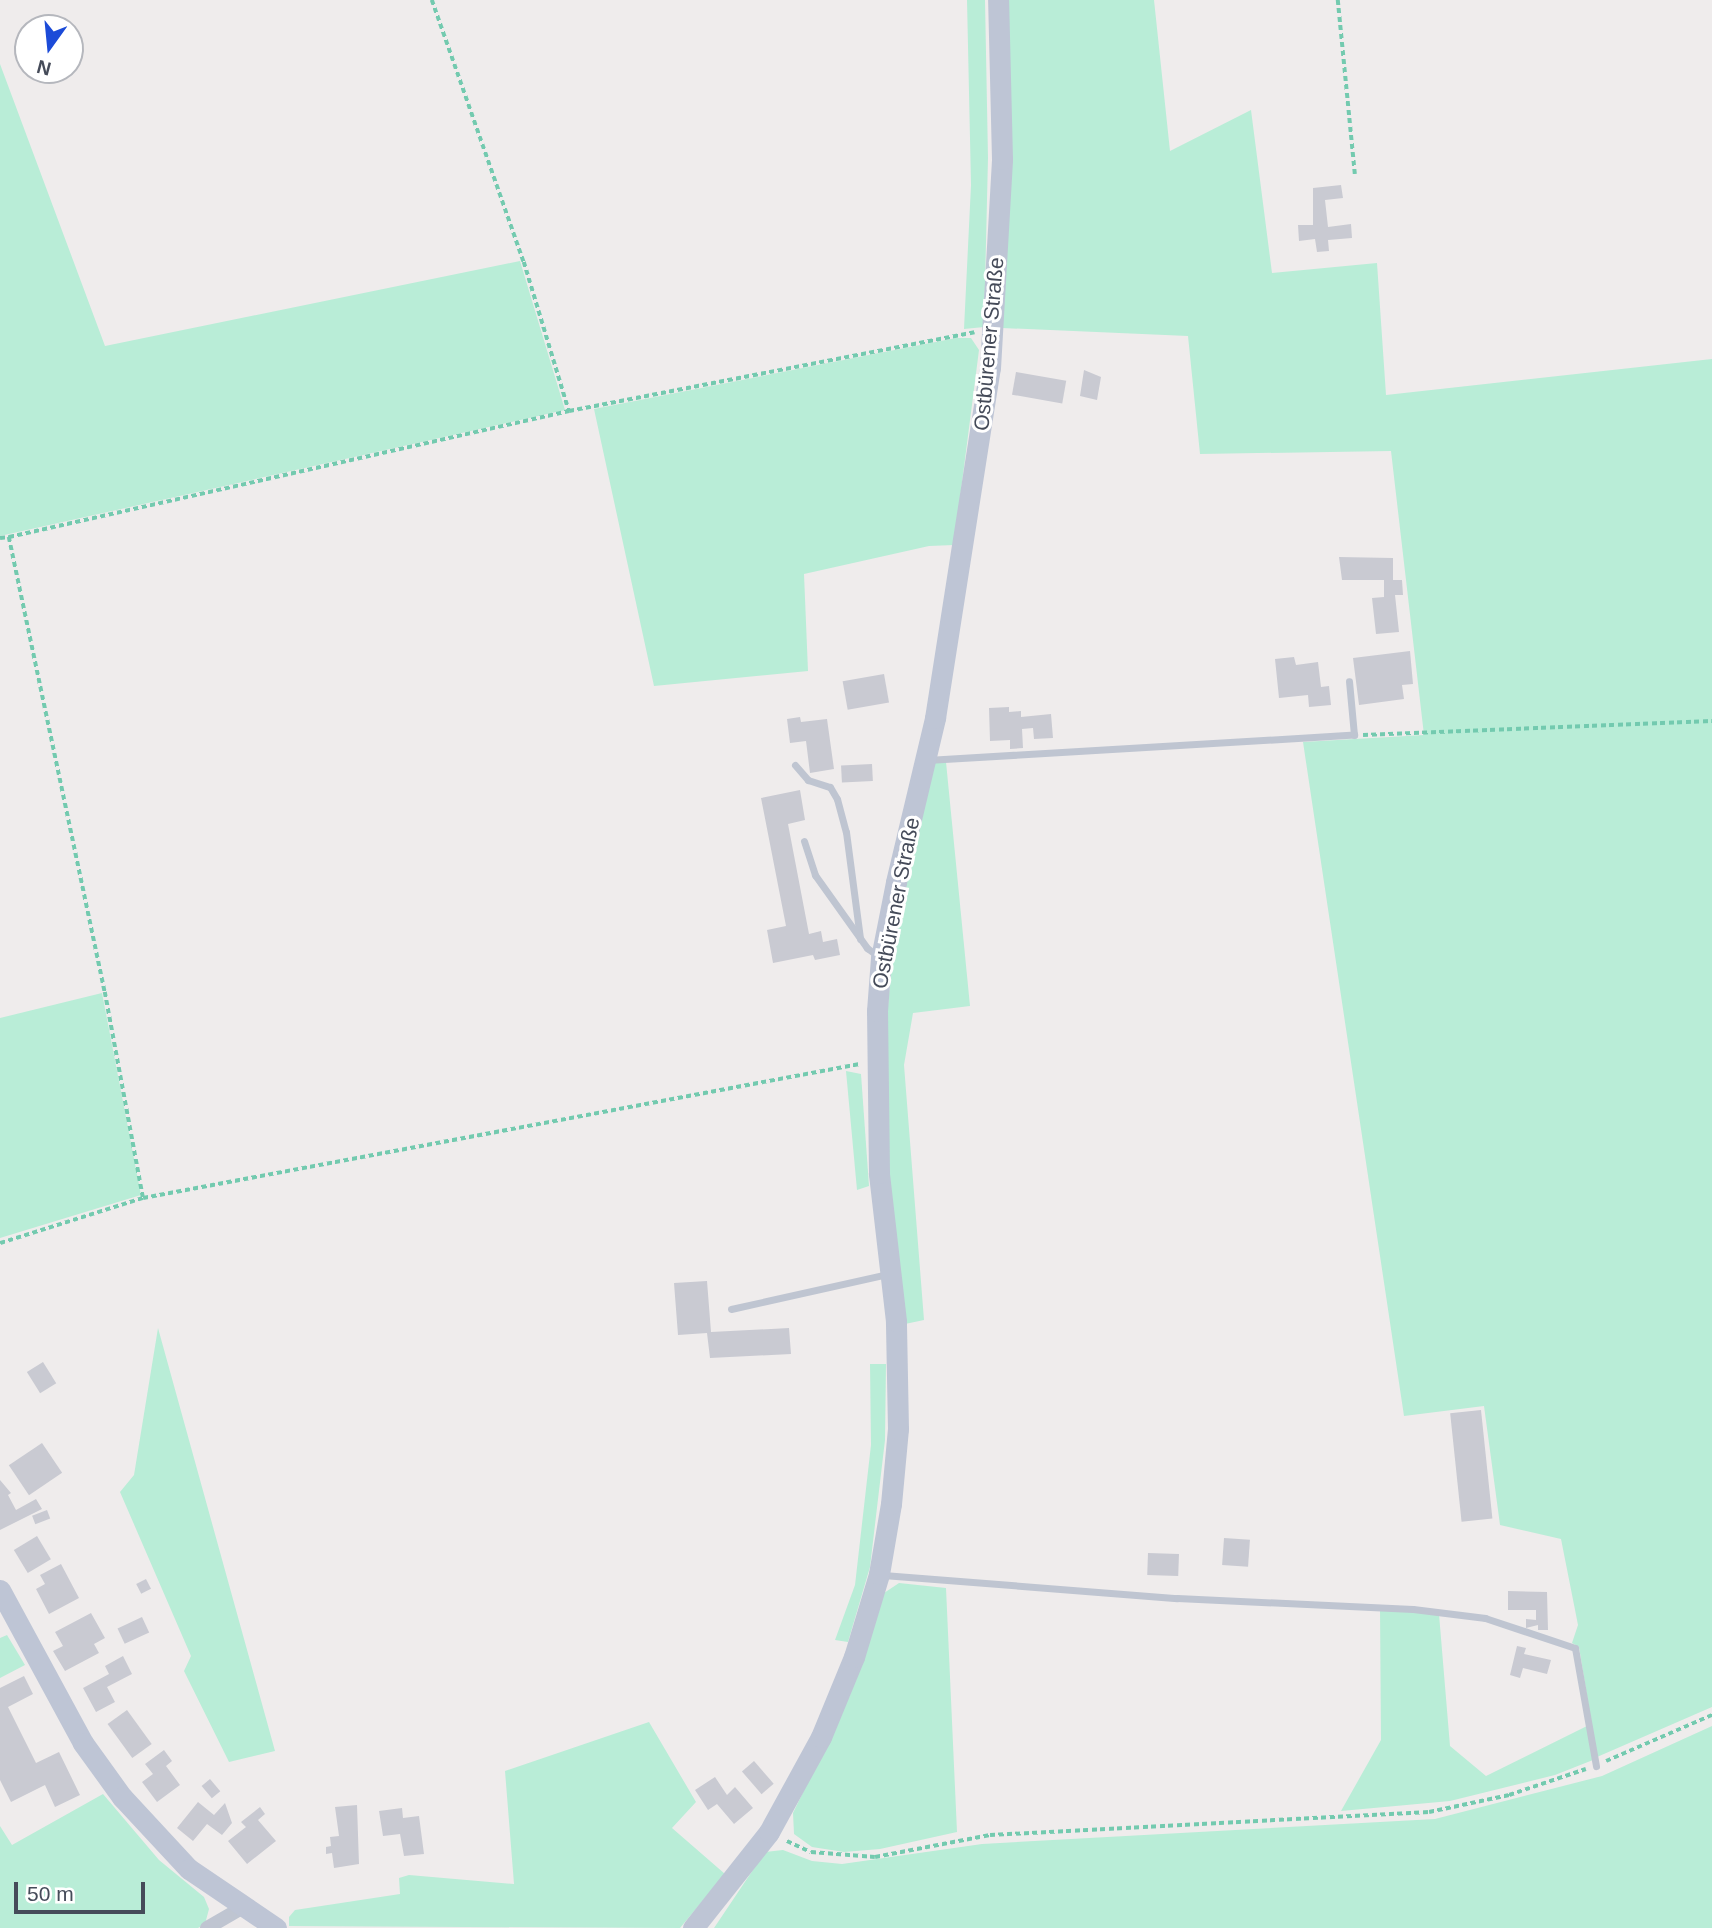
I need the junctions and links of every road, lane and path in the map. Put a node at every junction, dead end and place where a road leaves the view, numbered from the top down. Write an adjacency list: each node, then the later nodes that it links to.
1 (432, 0): 6 (path)
2 (998, 0): 5 (street, Ostbürener Straße)
3 (1338, 0): 4 (path)
4 (1355, 174)
5 (993, 329): 6 (path); 12 (street, Ostbürener Straße)
6 (569, 411): 7 (path)
7 (9, 537): 8 (path); 18 (path)
8 (0, 538)
9 (1349, 681): 11 (lane)
10 (1712, 721): 11 (path)
11 (1354, 735): 12 (lane)
12 (925, 760): 16 (street, Ostbürener Straße)
13 (795, 765): 15 (lane)
14 (804, 841): 15 (lane)
15 (860, 939): 16 (lane)
16 (881, 958): 17 (street, Ostbürener Straße)
17 (875, 1061): 18 (path); 20 (street, Ostbürener Straße)
18 (143, 1198): 19 (path)
19 (0, 1244)
20 (891, 1273): 21 (lane); 22 (street, Ostbürener Straße)
21 (731, 1309)
22 (879, 1574): 25 (lane); 26 (street, Ostbürener Straße)
23 (0, 1590): 27 (street)
24 (1712, 1716): 25 (path)
25 (1596, 1766): 26 (path)
26 (769, 1832): 30 (street, Ostbürener Straße)
27 (241, 1908): 28 (street); 29 (street)
28 (207, 1928)
29 (276, 1928)
30 (693, 1928)

